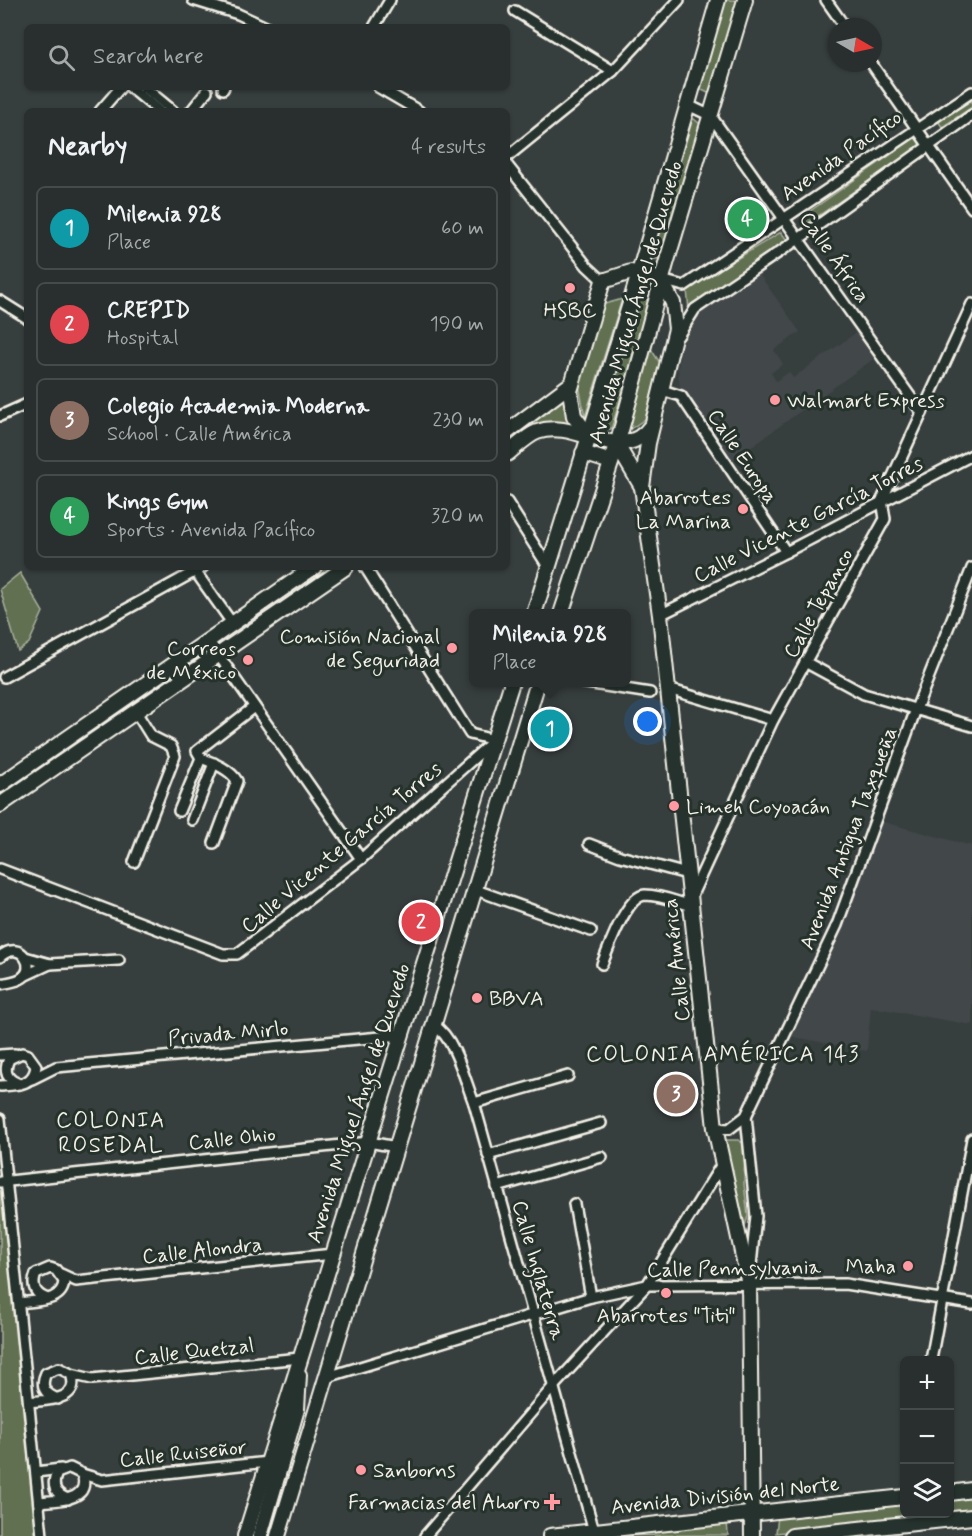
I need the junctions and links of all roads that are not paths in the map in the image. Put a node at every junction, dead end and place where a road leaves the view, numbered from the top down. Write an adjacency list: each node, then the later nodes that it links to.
1 (193, 0): 9 (street)
2 (390, 0): 10 (street)
3 (679, 0): 11 (street)
4 (718, 0): 19 (main road, Avenida Miguel Ángel de Quevedo)
5 (745, 0): 26 (main road, Avenida Miguel Ángel de Quevedo)
6 (826, 0): 8 (street)
7 (515, 11): 11 (street)
8 (839, 18)
9 (257, 24)
10 (376, 24)
11 (613, 72): 29 (street)
12 (877, 72): 27 (street)
13 (118, 90): 20 (street)
14 (134, 90): 21 (street)
15 (148, 90): 22 (street)
16 (383, 90): 24 (street)
17 (207, 91): 23 (street)
18 (972, 92): 27 (street, Avenida Pacífico)
19 (687, 105): 26 (street, Calle África); 34 (main road, Avenida Miguel Ángel de Quevedo)
20 (103, 108)
21 (155, 108)
22 (169, 108)
23 (193, 108)
24 (414, 108)
25 (972, 115): 28 (street, Avenida Pacífico)
26 (711, 116): 32 (street, Calle África); 35 (main road, Avenida Miguel Ángel de Quevedo)
27 (917, 128): 28 (street); 32 (street, Avenida Pacífico)
28 (930, 146): 31 (street); 33 (street, Avenida Pacífico)
29 (510, 155)
30 (510, 169): 36 (street)
31 (972, 208)
32 (786, 219): 33 (street, Calle África); 35 (street, Avenida Pacífico)
33 (800, 238): 40 (street, Avenida Pacífico); 44 (street, Calle África)
34 (639, 273): 35 (main road, Avenida Pacífico); 36 (main road, Avenida Miguel Ángel de Quevedo); 48 (main road, Avenida Miguel Ángel de Quevedo)
35 (661, 280): 40 (main road, Calle América); 49 (main road, Avenida Miguel Ángel de Quevedo)
36 (603, 281): 41 (main road, Avenida Miguel Ángel de Quevedo)
37 (0, 301): 39 (street)
38 (972, 303): 44 (street, Calle Tepanco)
39 (24, 316)
40 (674, 344): 42 (main road, Calle América)
41 (571, 384): 47 (main road); 48 (main road, Avenida Miguel Ángel de Quevedo)
42 (662, 390): 46 (main road, Calle América); 57 (street, Calle Europa)
43 (24, 405): 45 (street)
44 (922, 412): 55 (street, Calle Tepanco)
45 (0, 416)
46 (652, 424): 49 (main road); 54 (main road, Calle América)
47 (510, 430)
48 (588, 435): 49 (main road); 50 (main road); 51 (main road, Avenida Miguel Ángel de Quevedo)
49 (617, 445): 53 (main road, Avenida Miguel Ángel de Quevedo); 54 (main road, Calle América)
50 (510, 452)
51 (583, 453): 53 (main road); 58 (main road, Avenida Miguel Ángel de Quevedo)
52 (972, 454): 55 (street, Calle Vicente García Torres)
53 (611, 462): 66 (main road, Avenida Miguel Ángel de Quevedo)
54 (642, 487): 67 (main road, Calle América)
55 (882, 500): 57 (street, Calle Vicente García Torres); 71 (street, Calle Tepanco)
56 (510, 507): 58 (street)
57 (786, 552): 67 (street, Calle Vicente García Torres)
58 (549, 568): 65 (main road, Avenida Miguel Ángel de Quevedo)
59 (972, 568): 79 (street, Avenida Antigua Taxqueña)
60 (197, 570): 72 (street)
61 (200, 570): 68 (street)
62 (310, 570): 68 (main road)
63 (342, 570): 70 (main road)
64 (367, 570): 83 (street)
65 (536, 609)
66 (563, 609)
67 (660, 615): 76 (main road, Calle América)
68 (232, 623): 69 (main road)
69 (208, 640): 70 (street); 86 (main road)
70 (218, 655): 78 (street); 80 (main road)
71 (805, 662): 79 (street); 81 (street, Calle Tepanco)
72 (4, 677)
73 (510, 687): 83 (main road, Avenida Miguel Ángel de Quevedo)
74 (537, 687): 96 (main road)
75 (612, 687): 77 (street)
76 (668, 689): 81 (street); 95 (main road, Calle América)
77 (650, 693)
78 (254, 707): 84 (street); 92 (street)
79 (916, 709): 82 (street); 119 (street, Avenida Antigua Taxqueña)
80 (136, 712): 87 (main road); 93 (street)
81 (773, 720): 97 (street, Calle Tepanco)
82 (972, 726)
83 (494, 740): 92 (street, Calle Vicente García Torres); 109 (main road, Avenida Miguel Ángel de Quevedo)
84 (201, 758): 85 (street); 88 (street)
85 (214, 763): 89 (street); 90 (street)
86 (0, 785)
87 (0, 805)
88 (179, 811)
89 (192, 820)
90 (214, 843)
91 (589, 844): 95 (street)
92 (361, 859): 94 (street, Calle Vicente García Torres)
93 (134, 862)
94 (0, 869)
95 (687, 874): 97 (main road, Calle América)
96 (476, 890): 98 (street); 108 (main road)
97 (691, 902): 103 (street); 122 (main road, Calle América)
98 (591, 931)
99 (2, 954): 100 (street)
100 (25, 957): 102 (street); 105 (street)
101 (119, 960): 102 (street)
102 (50, 964): 105 (street)
103 (602, 964)
104 (0, 974): 106 (street)
105 (24, 976): 106 (street)
106 (12, 981): 107 (street)
107 (0, 984)
108 (435, 1026): 118 (street, Calle Inglaterra); 125 (main road)
109 (402, 1035): 113 (street, Privada Mirlo); 124 (main road, Avenida Miguel Ángel de Quevedo)
110 (0, 1054): 111 (street)
111 (15, 1054): 112 (street); 116 (street)
112 (33, 1060): 113 (street, Privada Mirlo); 115 (street)
113 (56, 1067): 115 (street, Privada Mirlo)
114 (568, 1076): 118 (street)
115 (32, 1079): 116 (street)
116 (20, 1084): 117 (street)
117 (0, 1086)
118 (474, 1103): 126 (street, Calle Inglaterra)
119 (746, 1116): 122 (street); 137 (street)
120 (0, 1119): 129 (street)
121 (601, 1123): 126 (street)
122 (715, 1128): 128 (main road, Calle América)
123 (972, 1139): 141 (street)
124 (369, 1142): 125 (street, Calle Ohio); 129 (street, Calle Ohio); 132 (main road, Avenida Miguel Ángel de Quevedo)
125 (396, 1147): 151 (main road)
126 (489, 1155): 130 (street, Calle Inglaterra)
127 (602, 1157): 130 (street)
128 (722, 1164): 137 (main road, Calle América); 138 (street)
129 (3, 1182): 134 (street)
130 (497, 1187): 145 (street, Calle Inglaterra)
131 (574, 1204): 140 (street)
132 (333, 1254): 136 (street, Calle Alondra); 147 (main road, Avenida Miguel Ángel de Quevedo)
133 (43, 1269): 134 (street); 135 (street); 142 (street)
134 (16, 1272): 143 (street)
135 (61, 1274): 136 (street); 139 (street)
136 (76, 1281): 139 (street)
137 (749, 1284): 138 (street, Calle Pennsylvania); 141 (street, Calle Pennsylvania); 168 (main road, Calle América)
138 (647, 1285): 140 (street, Calle Pennsylvania); 153 (street)
139 (60, 1294): 142 (street)
140 (591, 1297): 145 (street, Calle Pennsylvania)
141 (943, 1298): 144 (street, Calle Pennsylvania); 146 (street)
142 (48, 1299): 143 (street)
143 (19, 1303): 149 (street)
144 (972, 1304)
145 (534, 1316): 151 (street, Calle Pennsylvania); 153 (street, Calle Inglaterra)
146 (932, 1356)
147 (300, 1358): 152 (street, Calle Quetzal); 157 (main road, Avenida Miguel Ángel de Quevedo); 174 (main road)
148 (52, 1368): 149 (street); 150 (street); 155 (street)
149 (26, 1372): 156 (street)
150 (71, 1374): 152 (street, Calle Quetzal); 154 (street)
151 (327, 1377): 175 (main road)
152 (92, 1379): 154 (street, Calle Quetzal)
153 (554, 1387): 171 (street, Calle Inglaterra); 176 (street)
154 (70, 1393): 155 (street)
155 (58, 1399): 156 (street)
156 (29, 1402): 159 (street)
157 (268, 1462): 161 (street, Calle Ruiseñor); 173 (main road, Avenida Miguel Ángel de Quevedo)
158 (63, 1468): 159 (street); 160 (street); 166 (street)
159 (36, 1472): 167 (street)
160 (82, 1474): 161 (street, Calle Ruiseñor); 164 (street)
161 (102, 1480): 164 (street, Calle Ruiseñor)
162 (972, 1490): 163 (main road)
163 (954, 1492)
164 (80, 1493): 166 (street)
165 (900, 1497): 168 (main road, Avenida División del Norte)
166 (68, 1499): 167 (street)
167 (39, 1502): 172 (street)
168 (752, 1513): 171 (main road, Avenida División del Norte); 178 (main road, Calle América)
169 (972, 1516): 170 (main road)
170 (899, 1530): 179 (main road)
171 (594, 1531): 177 (main road, Avenida División del Norte)
172 (42, 1536)
173 (244, 1536)
174 (260, 1536)
175 (278, 1536)
176 (425, 1536)
177 (550, 1536)
178 (752, 1536)
179 (792, 1536)

